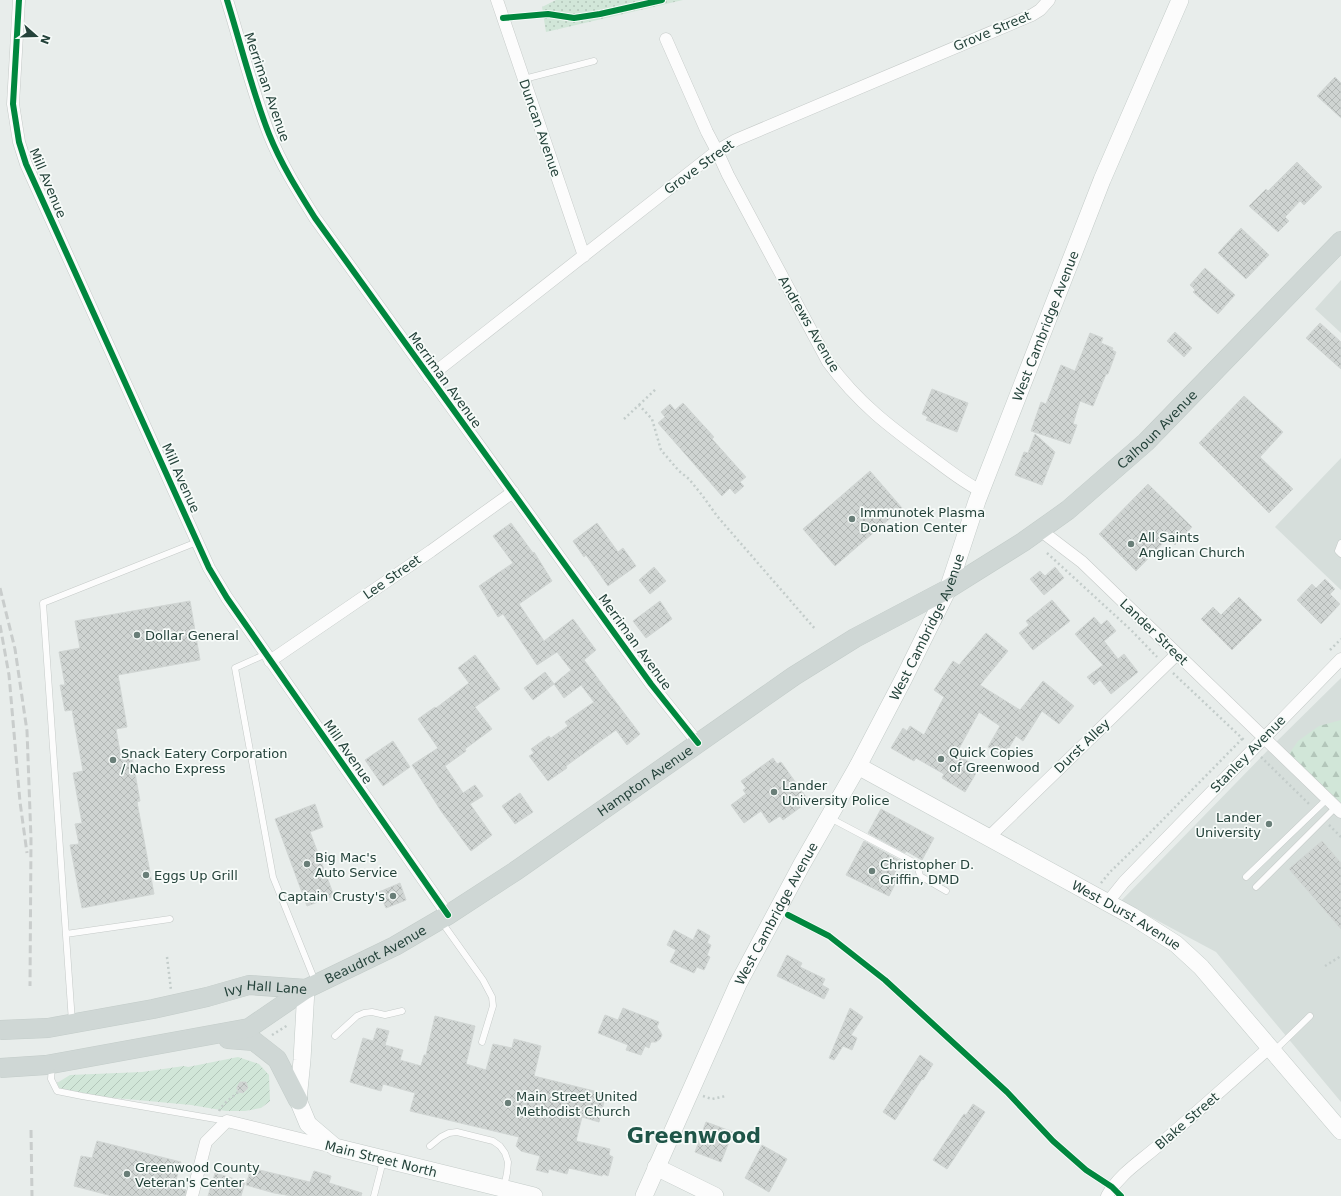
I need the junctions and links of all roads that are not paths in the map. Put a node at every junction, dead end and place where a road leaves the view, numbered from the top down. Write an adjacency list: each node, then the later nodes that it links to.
1 (19, 0): 16 (street, Mill Avenue)
2 (227, 0): 12 (street, Merriman Avenue)
3 (497, 0): 8 (street, Duncan Avenue)
4 (1049, 0): 9 (street, Grove Street)
5 (1180, 0): 13 (main road, West Cambridge Avenue)
6 (666, 39): 9 (street, Andrews Avenue)
7 (594, 61): 8 (lane)
8 (524, 79): 11 (street, Duncan Avenue)
9 (717, 151): 11 (street, Grove Street); 13 (street, Andrews Avenue)
10 (1339, 246): 15 (main road, Calhoun Avenue)
11 (584, 256): 12 (street, Grove Street)
12 (429, 377): 14 (street, Merriman Avenue)
13 (981, 491): 19 (main road, West Cambridge Avenue)
14 (513, 492): 21 (street, Lee Street); 24 (street, Merriman Avenue)
15 (1040, 530): 19 (main road, Calhoun Avenue); 20 (street, Lander Street)
16 (197, 542): 21 (street, Mill Avenue); 35 (lane)
17 (1341, 543): 18 (lane)
18 (1341, 554)
19 (948, 589): 24 (main road, Hampton Avenue); 25 (main road, West Cambridge Avenue)
20 (1177, 654): 23 (street, Lander Street); 28 (street, Durst Alley)
21 (268, 657): 33 (street, Mill Avenue); 36 (lane)
22 (1341, 659): 23 (street, Stanley Avenue)
23 (1264, 738): 26 (street, Lander Street); 32 (street, Stanley Avenue)
24 (698, 743): 33 (main road, Hampton Avenue)
25 (858, 766): 27 (main road, West Cambridge Avenue); 28 (main road, West Durst Avenue)
26 (1335, 806): 29 (lane); 30 (lane)
27 (828, 817): 31 (lane); 53 (main road, West Cambridge Avenue)
28 (988, 838): 32 (main road, West Durst Avenue)
29 (1246, 877)
30 (1256, 887)
31 (946, 891)
32 (1107, 903): 44 (main road, West Durst Avenue)
33 (444, 918): 36 (main road, Beaudrot Avenue); 43 (lane)
34 (170, 919): 35 (lane)
35 (66, 934): 39 (lane)
36 (311, 986): 39 (main road, Ivy Hall Lane); 42 (main road, Ivy Hall Lane); 47 (main road)
37 (402, 1011): 41 (lane)
38 (1310, 1016): 44 (lane)
39 (72, 1024): 40 (main road, Ivy Hall Lane, bridge)
40 (0, 1030)
41 (335, 1036)
42 (198, 1037): 45 (main road, Ivy Hall Lane); 47 (main road)
43 (482, 1042)
44 (1272, 1049): 49 (main road, West Durst Avenue); 60 (street, Blake Street)
45 (49, 1065): 46 (main road, bridge); 48 (lane)
46 (0, 1068)
47 (298, 1100): 51 (main road)
48 (228, 1121): 51 (street, Main Street North); 55 (street)
49 (1341, 1131)
50 (430, 1146): 54 (lane)
51 (335, 1148): 52 (main road, Main Street North)
52 (384, 1159): 54 (main road, Main Street North); 56 (lane)
53 (656, 1167): 58 (main road, West Cambridge Avenue); 59 (main road)
54 (503, 1189): 57 (main road, Main Street North)
55 (192, 1196)
56 (374, 1196)
57 (534, 1196)
58 (644, 1196)
59 (715, 1196)
60 (1107, 1196)

